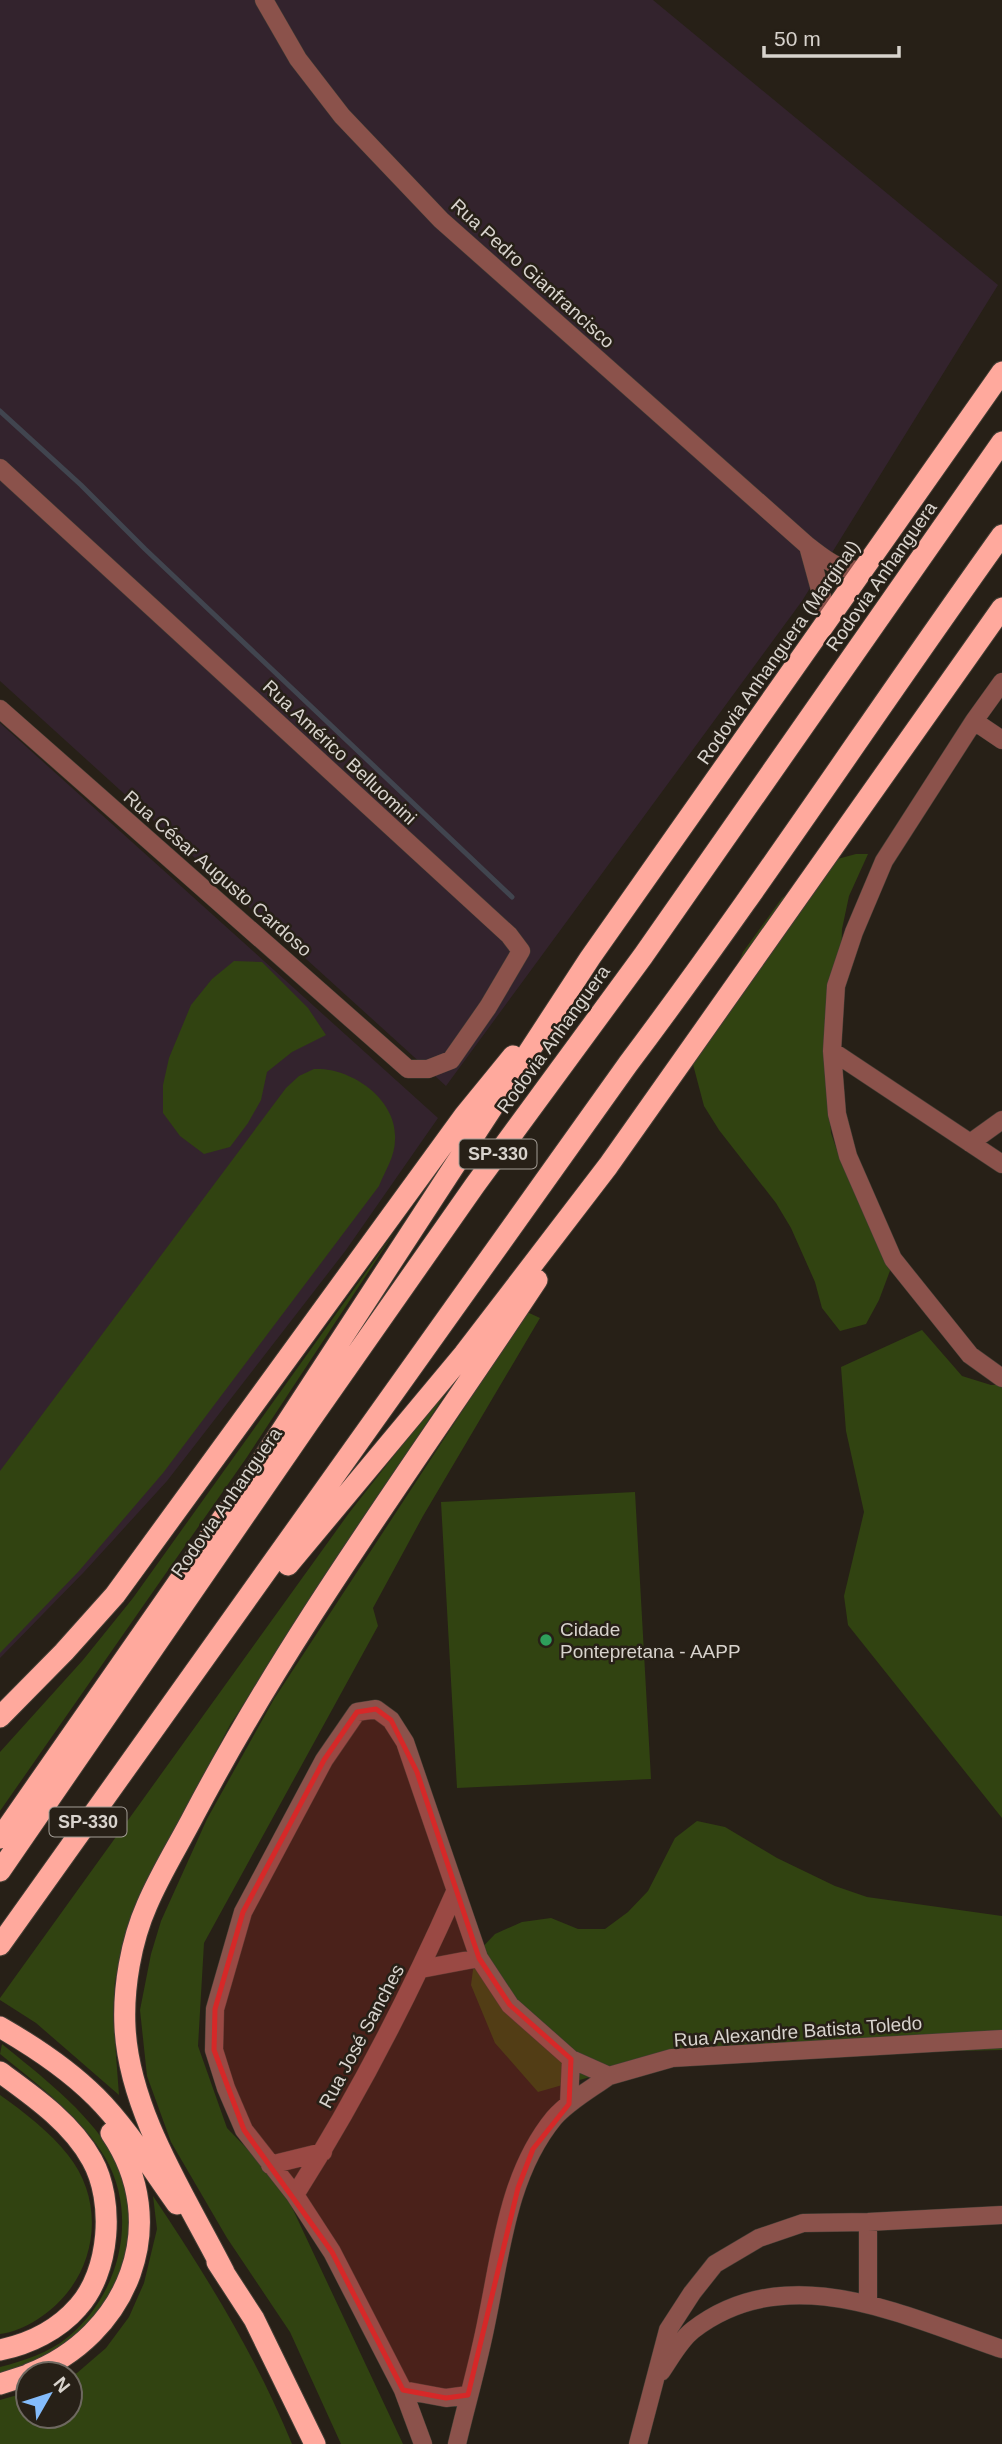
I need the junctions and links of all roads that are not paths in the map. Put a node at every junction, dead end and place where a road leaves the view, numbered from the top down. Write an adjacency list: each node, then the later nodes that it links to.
1 (264, 0): 6 (street, Rua Pedro Gianfrancisco)
2 (1002, 372): 7 (highway, Rodovia Anhanguera (Marginal))
3 (1002, 442): 25 (highway, Rodovia Anhanguera / SP-330)
4 (0, 468): 16 (street, Rua Américo Belluomini)
5 (1002, 535): 22 (highway, SP-330)
6 (808, 546): 7 (street, Rua Pedro Gianfrancisco); 9 (street)
7 (864, 570): 9 (highway, Rodovia Anhanguera (Marginal))
8 (1002, 608): 20 (highway)
9 (825, 625): 14 (highway, Rodovia Anhanguera (Marginal))
10 (1002, 682): 12 (street)
11 (0, 709): 16 (street, Rua César Augusto Cardoso)
12 (974, 721): 13 (street); 15 (street)
13 (1002, 740)
14 (590, 958): 23 (highway); 24 (highway)
15 (832, 1051): 18 (street); 21 (street)
16 (408, 1069)
17 (1002, 1120): 18 (street)
18 (970, 1143): 19 (street)
19 (1002, 1164)
20 (608, 1166): 22 (highway); 42 (highway)
21 (1002, 1378)
22 (175, 1700): 27 (highway, SP-330)
23 (0, 1717)
24 (0, 1838)
25 (0, 1871)
26 (455, 1892): 28 (street); 29 (street, Rua José Sanches); 38 (street)
27 (0, 1945)
28 (479, 1958): 29 (street); 33 (street)
29 (421, 1969): 37 (street, Rua José Sanches)
30 (3, 2029): 32 (highway)
31 (1002, 2039): 35 (street, Rua Alexandre Batista Toledo)
32 (46, 2056): 42 (highway); 46 (highway)
33 (571, 2059): 35 (street); 36 (street)
34 (0, 2072): 45 (highway)
35 (609, 2076): 36 (street, Rua Alexandre Batista Toledo)
36 (569, 2104): 49 (street, Rua Alexandre Batista Toledo)
37 (323, 2152): 38 (street); 39 (street, Rua José Sanches)
38 (270, 2165): 39 (street)
39 (295, 2195): 48 (street)
40 (1002, 2215): 41 (street)
41 (868, 2222): 43 (street); 47 (street)
42 (224, 2272): 50 (highway)
43 (868, 2304): 44 (street); 47 (street)
44 (1002, 2349)
45 (0, 2350)
46 (58, 2360)
47 (654, 2381): 53 (street)
48 (403, 2390): 49 (street); 51 (street)
49 (468, 2395): 52 (street, Rua Alexandre Batista Toledo)
50 (315, 2444)
51 (423, 2444)
52 (457, 2444)
53 (638, 2444)

